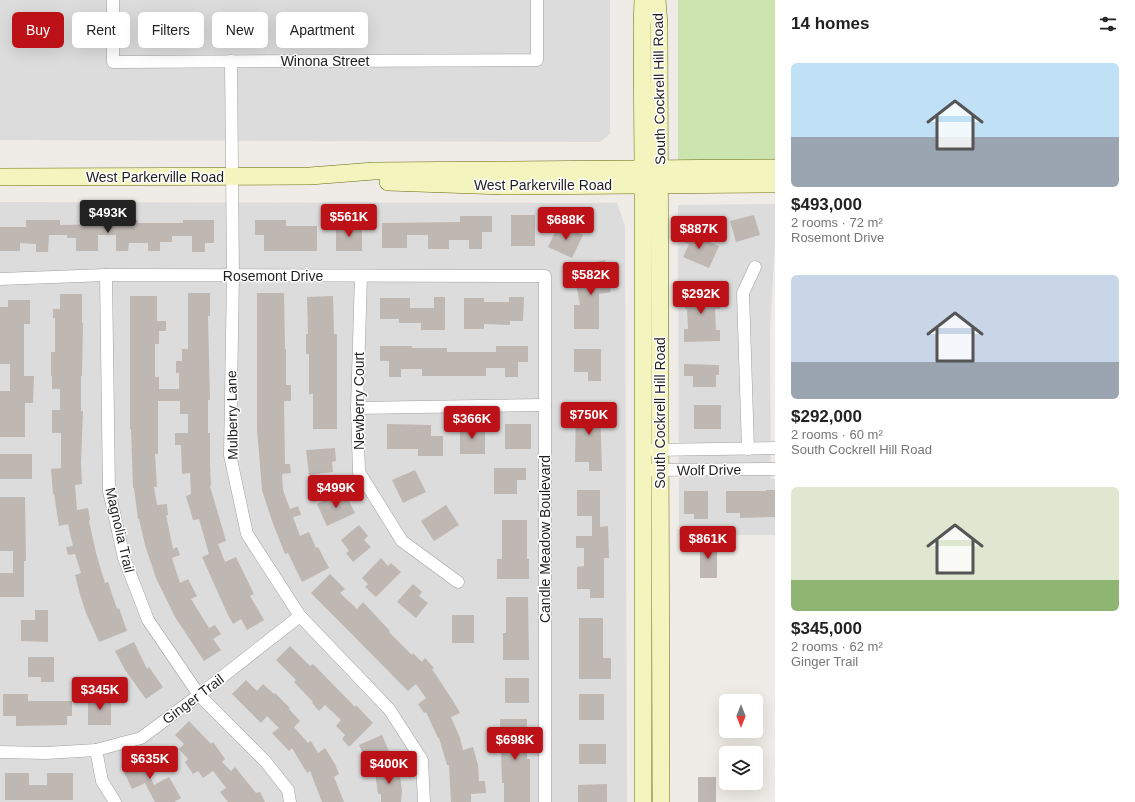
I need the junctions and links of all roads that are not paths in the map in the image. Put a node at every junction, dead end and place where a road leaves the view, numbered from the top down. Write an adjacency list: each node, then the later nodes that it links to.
1 (113, 0): 5 (street, Winona Street)
2 (537, 0): 5 (street, Winona Street)
3 (643, 0): 6 (main road, South Cockrell Hill Road)
4 (657, 0): 6 (main road, South Cockrell Hill Road)
5 (231, 61): 8 (street, Mulberry Lane)
6 (651, 168): 7 (main road, West Parkerville Road); 9 (main road, West Parkerville Road); 12 (main road, South Cockrell Hill Road)
7 (775, 168)
8 (233, 176): 9 (main road, West Parkerville Road); 10 (main road, West Parkerville Road); 15 (street, Mulberry Lane)
9 (310, 176): 12 (main road, West Parkerville Road)
10 (0, 177)
11 (775, 184): 12 (main road, West Parkerville Road)
12 (651, 186): 23 (main road, South Cockrell Hill Road); 24 (main road, South Cockrell Hill Road)
13 (755, 267): 21 (street)
14 (106, 275): 15 (street, Rosemont Drive); 18 (street, Rosemont Drive); 30 (street, Magnolia Trail)
15 (233, 276): 16 (street, Rosemont Drive); 29 (street, Mulberry Lane)
16 (361, 276): 17 (street, Rosemont Drive); 20 (street, Newberry Court)
17 (545, 276): 19 (street, Candle Meadow Boulevard)
18 (0, 279)
19 (545, 405): 20 (street); 38 (street, Candle Meadow Boulevard)
20 (357, 408): 28 (street, Newberry Court)
21 (748, 448): 22 (street, Wolf Drive); 24 (street, Wolf Drive)
22 (775, 448)
23 (643, 450): 24 (street, Wolf Drive); 26 (main road, South Cockrell Hill Road)
24 (660, 450): 27 (main road, South Cockrell Hill Road)
25 (775, 469): 27 (street, Wolf Drive)
26 (643, 470): 27 (street, Wolf Drive); 31 (main road, South Cockrell Hill Road)
27 (660, 470): 32 (main road, South Cockrell Hill Road)
28 (458, 582)
29 (300, 616): 30 (street, Ginger Trail); 37 (street, Mulberry Lane)
30 (199, 695): 33 (street, Ginger Trail); 36 (street, Magnolia Trail)
31 (643, 696): 32 (main road); 39 (main road, South Cockrell Hill Road)
32 (660, 696): 40 (main road, South Cockrell Hill Road)
33 (96, 750): 34 (street, Ginger Trail); 35 (street)
34 (0, 752)
35 (115, 802)
36 (290, 802)
37 (424, 802)
38 (545, 802)
39 (643, 802)
40 (661, 802)

